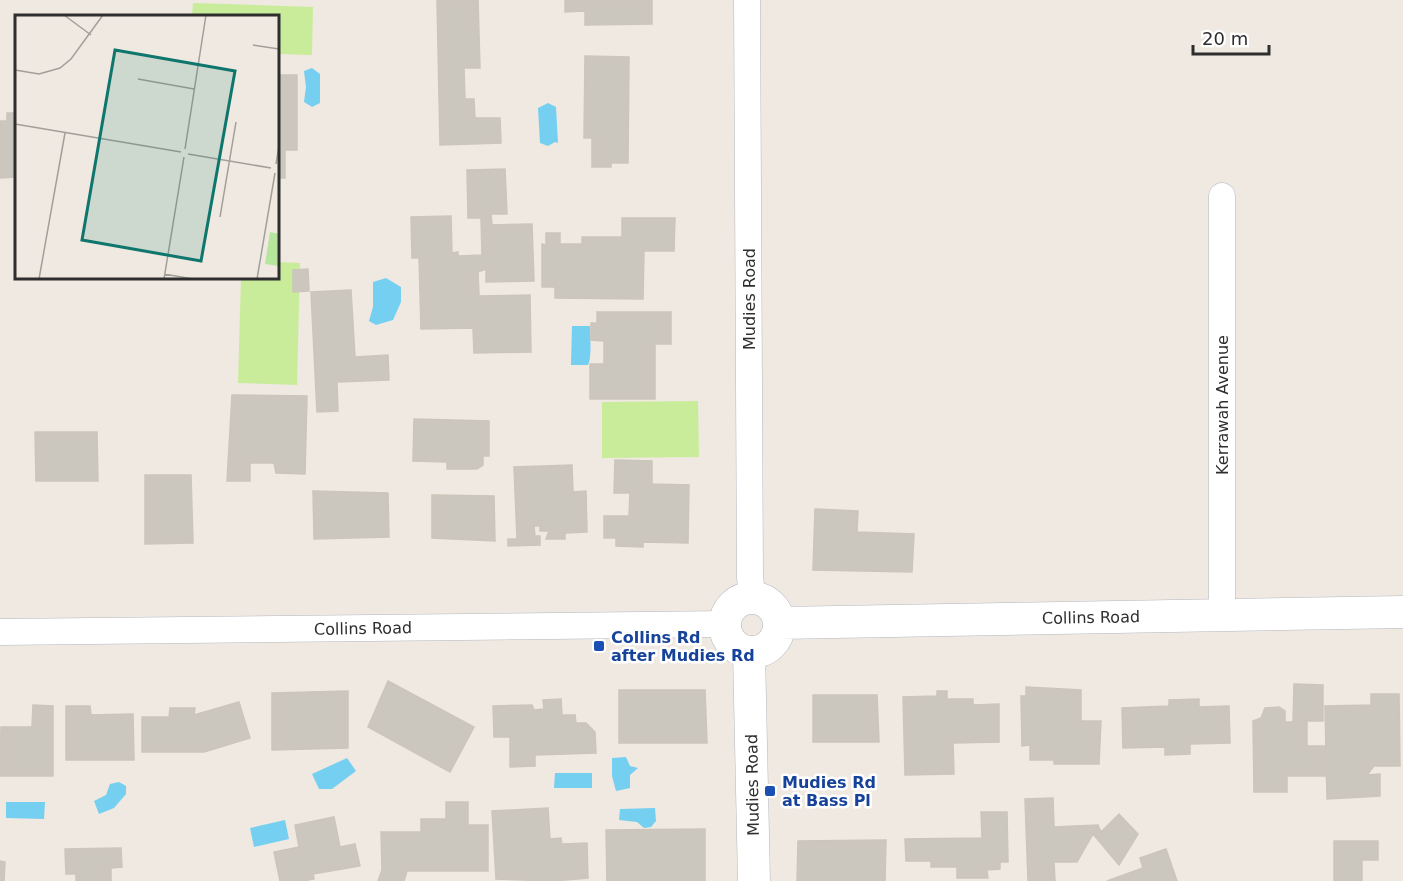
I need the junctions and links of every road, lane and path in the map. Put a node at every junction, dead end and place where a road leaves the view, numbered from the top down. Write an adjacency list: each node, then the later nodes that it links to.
1 (747, 0): 3 (street, Mudies Road)
2 (1222, 196): 5 (street, Kerrawah Avenue)
3 (753, 598): 6 (street); 7 (street)
4 (1403, 612): 5 (street, Collins Road)
5 (1222, 614): 6 (street, Collins Road)
6 (779, 623): 9 (street)
7 (726, 624): 8 (street, Collins Road); 9 (street)
8 (0, 632)
9 (749, 652): 10 (street, Mudies Road)
10 (754, 881)

